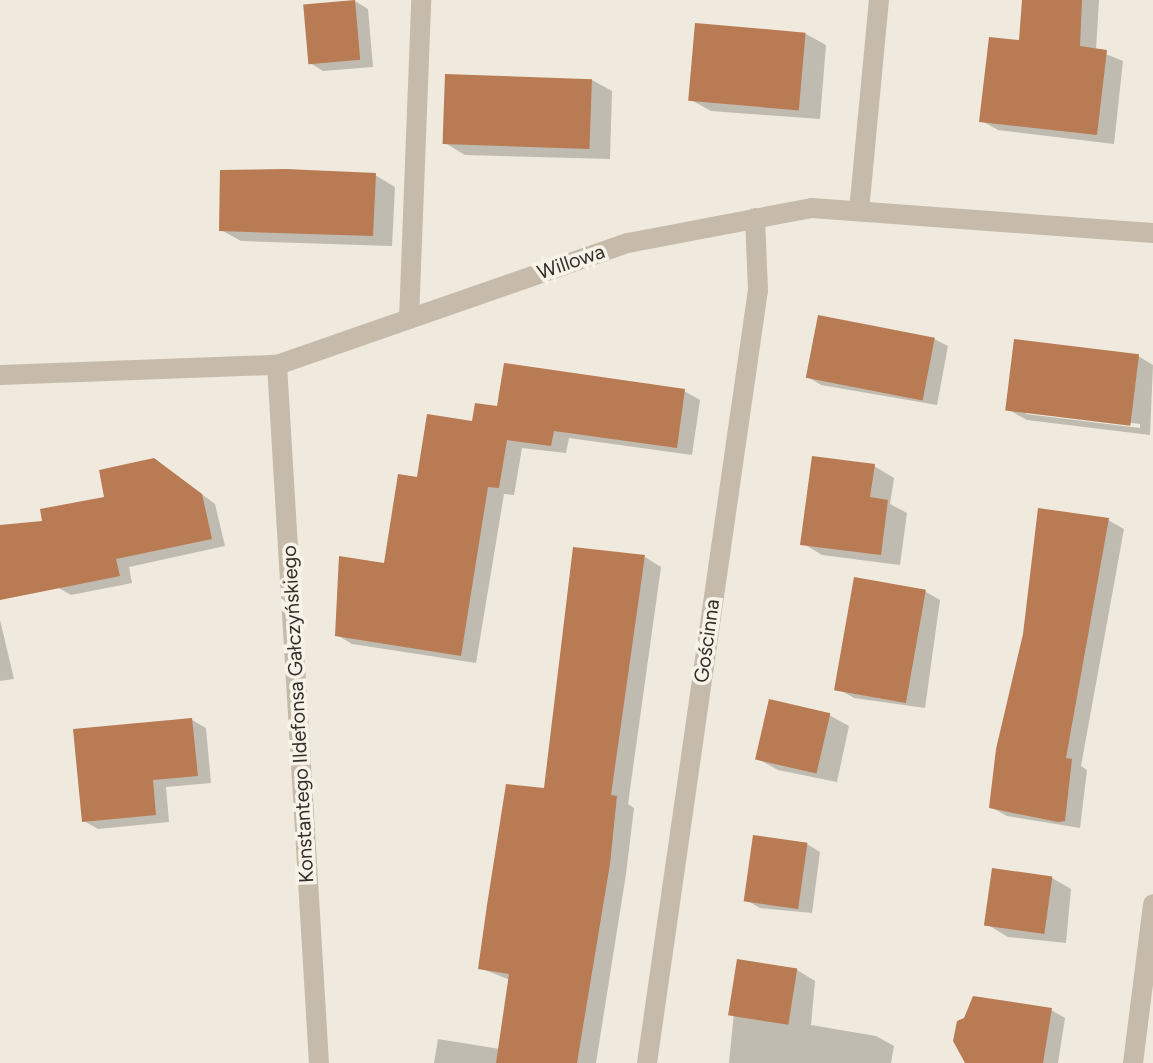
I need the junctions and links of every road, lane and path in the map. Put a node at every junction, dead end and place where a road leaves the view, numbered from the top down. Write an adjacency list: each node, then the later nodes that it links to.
1 (421, 0): 6 (street)
2 (879, 0): 3 (street)
3 (859, 211): 4 (street, Willowa); 5 (street, Willowa)
4 (755, 218): 6 (street, Willowa); 11 (street, Gościnna)
5 (1153, 233)
6 (409, 319): 7 (street, Willowa)
7 (277, 365): 8 (street, Willowa); 10 (street, Konstantego Ildefonsa Gałczyńskiego)
8 (0, 375)
9 (1153, 904): 12 (street)
10 (319, 1063)
11 (647, 1063)
12 (1133, 1063)

